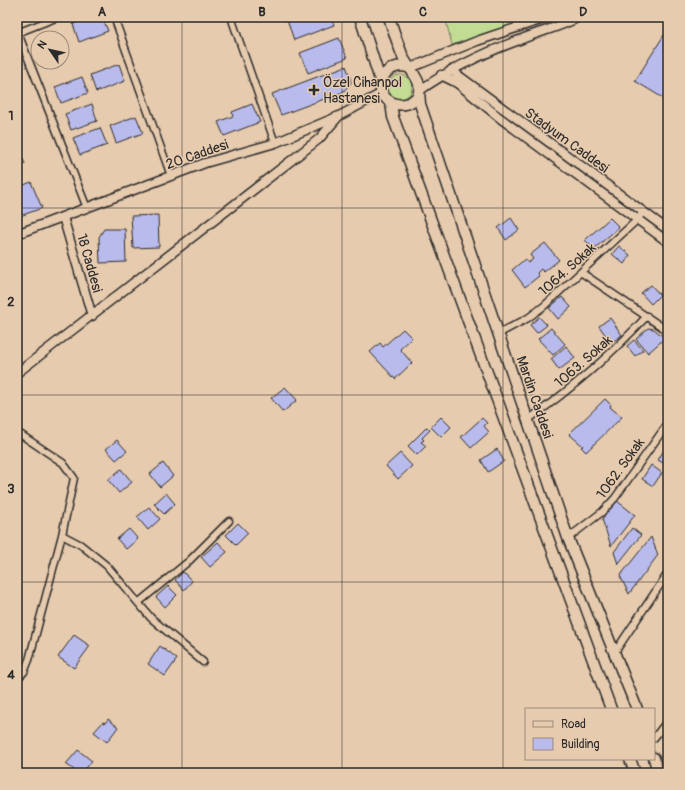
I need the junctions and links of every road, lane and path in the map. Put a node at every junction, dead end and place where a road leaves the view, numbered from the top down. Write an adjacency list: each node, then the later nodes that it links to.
1 (58, 17): 8 (street)
2 (114, 17): 18 (street)
3 (231, 17): 17 (street)
4 (360, 17): 12 (highway)
5 (388, 17): 9 (highway, Mardin Caddesi)
6 (549, 17): 9 (street)
7 (579, 17): 10 (street)
8 (18, 33): 19 (street)
9 (410, 68): 12 (highway); 13 (highway, Mardin Caddesi)
10 (451, 70): 11 (street); 20 (street, Stadyum Caddesi)
11 (441, 75): 13 (street); 22 (street)
12 (381, 83): 14 (highway)
13 (419, 91): 15 (highway); 30 (highway, Mardin Caddesi)
14 (382, 94): 15 (highway); 16 (street, 20 Caddesi)
15 (391, 103): 43 (highway)
16 (338, 116): 17 (street, 20 Caddesi); 27 (street)
17 (275, 143): 18 (street, 20 Caddesi)
18 (171, 176): 19 (street, 20 Caddesi)
19 (88, 208): 21 (street, 20 Caddesi)
20 (643, 212): 22 (street, 1064. Sokak); 23 (street, Stadyum Caddesi)
21 (63, 217): 24 (street, 20 Caddesi); 27 (street, 18 Caddesi)
22 (637, 220): 25 (street); 26 (street, 1064. Sokak)
23 (668, 230)
24 (17, 234)
25 (668, 242)
26 (582, 273): 28 (street); 30 (street, 1064. Sokak)
27 (92, 316): 31 (street)
28 (647, 316): 29 (street); 32 (street, 1063. Sokak)
29 (668, 330)
30 (498, 334): 32 (highway, Mardin Caddesi)
31 (17, 373)
32 (529, 420): 37 (highway, Mardin Caddesi)
33 (668, 424): 37 (street, 1062. Sokak)
34 (17, 432): 36 (street)
35 (229, 521): 39 (street)
36 (62, 535): 39 (street); 42 (street)
37 (568, 538): 40 (highway, Mardin Caddesi)
38 (668, 573): 40 (street)
39 (138, 603): 41 (street)
40 (615, 652): 44 (highway, Mardin Caddesi)
41 (204, 662)
42 (17, 680)
43 (611, 708)
44 (637, 708)
45 (668, 720): 46 (street)
46 (655, 737)
47 (630, 760): 49 (highway)
48 (655, 760): 50 (highway)
49 (635, 773)
50 (658, 773)

